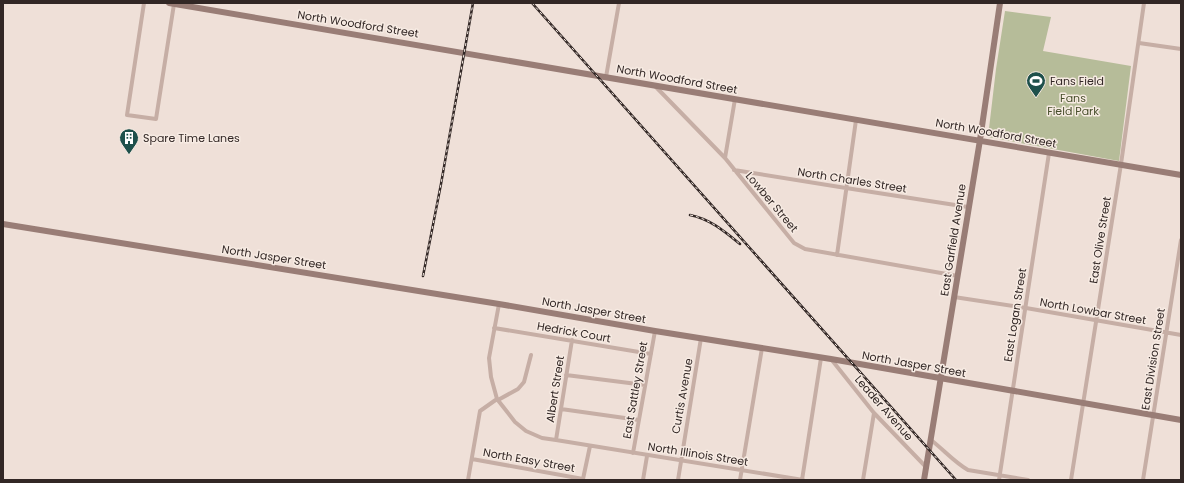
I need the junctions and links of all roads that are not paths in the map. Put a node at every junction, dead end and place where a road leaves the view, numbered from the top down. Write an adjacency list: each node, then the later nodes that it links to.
1 (144, 3): 5 (street)
2 (619, 3): 8 (street)
3 (1000, 3): 12 (street, East Garfield Avenue)
4 (1144, 3): 6 (street, East Olive Street)
5 (172, 4): 8 (street, North Woodford Street)
6 (1139, 43): 7 (street); 15 (street, East Olive Street)
7 (1181, 49)
8 (606, 77): 9 (street, North Woodford Street)
9 (654, 85): 10 (street, North Woodford Street); 14 (street, Lowber Street)
10 (735, 99): 11 (street, North Woodford Street); 14 (street)
11 (856, 120): 12 (street, North Woodford Street); 18 (street)
12 (980, 140): 13 (street, North Woodford Street); 19 (street, East Garfield Avenue)
13 (1050, 152): 15 (street, North Woodford Street); 26 (street, East Logan Street)
14 (725, 158): 16 (street, Lowber Street)
15 (1121, 164): 17 (street, North Woodford Street); 27 (street, East Olive Street)
16 (733, 170): 18 (street, North Charles Street); 22 (street, Lowber Street)
17 (1181, 175)
18 (846, 188): 19 (street, North Charles Street); 22 (street)
19 (968, 207): 23 (street, East Garfield Avenue)
20 (3, 224): 25 (street, North Jasper Street)
21 (1181, 240): 30 (street, East Division Street)
22 (837, 255): 23 (street, Lowber Street)
23 (958, 276): 24 (street, East Garfield Avenue)
24 (954, 297): 26 (street, North Lowbar Street); 40 (street, East Garfield Avenue)
25 (499, 304): 28 (street); 29 (street, North Jasper Street)
26 (1026, 308): 27 (street, North Lowbar Street); 42 (street, East Logan Street)
27 (1096, 320): 30 (street, North Lowbar Street); 44 (street, East Olive Street)
28 (494, 328): 33 (street, Hedrick Court); 43 (street)
29 (655, 331): 32 (street, North Jasper Street); 35 (street, East Sattley Street)
30 (1166, 332): 31 (street, North Lowbar Street); 47 (street, East Division Street)
31 (1181, 335)
32 (701, 338): 34 (street, North Jasper Street); 56 (street, Curtis Avenue)
33 (572, 340): 35 (street, Hedrick Court); 39 (street, Albert Street)
34 (762, 348): 37 (street, North Jasper Street); 58 (street)
35 (651, 354): 41 (street, East Sattley Street)
36 (531, 355): 43 (street)
37 (822, 358): 38 (street, North Jasper Street); 64 (street)
38 (831, 359): 40 (street, North Jasper Street); 46 (street, Leader Avenue)
39 (566, 375): 41 (street); 45 (street, Albert Street)
40 (941, 379): 42 (street, North Jasper Street); 51 (street, East Garfield Avenue)
41 (645, 385): 48 (street, East Sattley Street)
42 (1012, 392): 44 (street, North Jasper Street); 59 (street, East Logan Street)
43 (497, 400): 50 (street, North Illinois Street); 55 (street)
44 (1083, 403): 47 (street, North Jasper Street); 68 (street, East Olive Street)
45 (561, 409): 48 (street); 50 (street, Albert Street)
46 (874, 413): 57 (street, Leader Avenue); 65 (street)
47 (1154, 416): 49 (street, North Jasper Street); 69 (street, East Division Street)
48 (639, 420): 53 (street, East Sattley Street)
49 (1181, 420)
50 (556, 440): 52 (street, North Illinois Street)
51 (931, 440): 57 (street, East Garfield Avenue); 59 (street)
52 (590, 446): 53 (street, North Illinois Street); 55 (street, North Easy Street)
53 (633, 453): 54 (street, North Illinois Street)
54 (647, 456): 56 (street, North Illinois Street); 61 (street)
55 (472, 459): 60 (street)
56 (681, 461): 58 (street, North Illinois Street); 62 (street, Curtis Avenue)
57 (926, 468): 66 (street, East Garfield Avenue)
58 (741, 471): 63 (street); 64 (street, North Illinois Street)
59 (1000, 478): 67 (street)
60 (468, 480)
61 (643, 480)
62 (678, 480)
63 (740, 480)
64 (802, 480)
65 (863, 480)
66 (924, 480)
67 (1028, 480)
68 (1071, 480)
69 (1143, 480)

